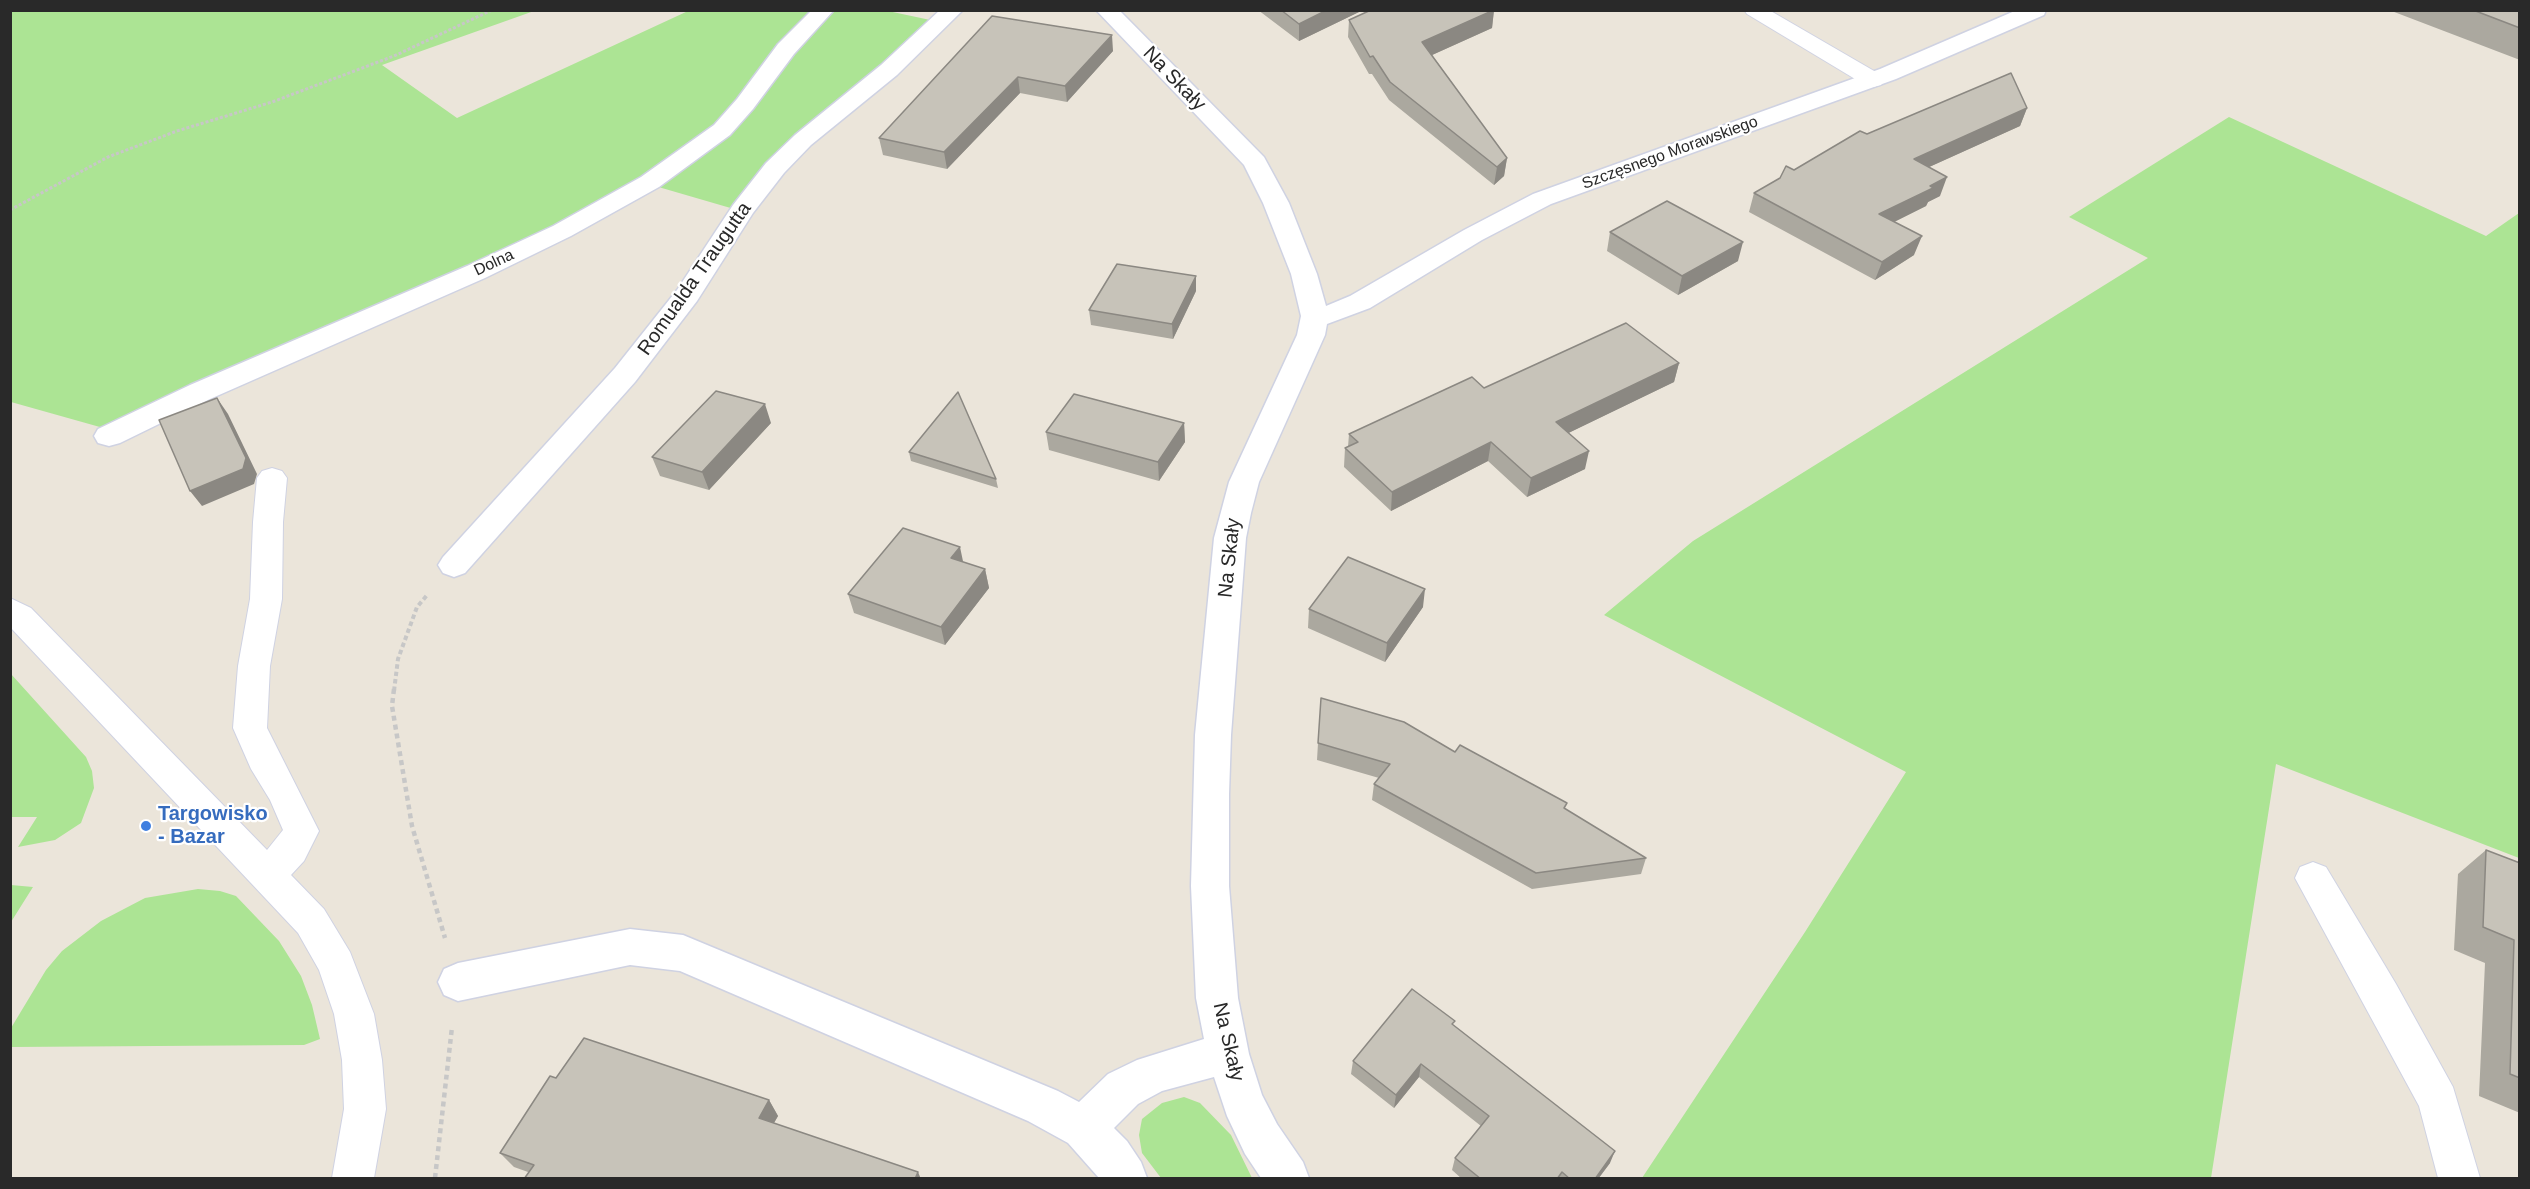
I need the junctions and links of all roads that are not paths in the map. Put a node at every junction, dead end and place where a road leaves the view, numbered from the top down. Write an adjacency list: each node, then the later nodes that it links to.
1 (824, 10): 8 (street, Dolna)
2 (954, 10): 10 (street, Romualda Traugutta)
3 (1106, 10): 7 (street, Na Skały)
4 (1754, 10): 6 (lane)
5 (2036, 10): 6 (street, Szczęsnego Morawskiego)
6 (1873, 80): 7 (street, Szczęsnego Morawskiego)
7 (1315, 316): 15 (street, Na Skały)
8 (110, 436)
9 (272, 478): 12 (lane)
10 (454, 565)
11 (10, 609): 12 (lane)
12 (266, 875): 17 (lane)
13 (2313, 878): 20 (lane)
14 (458, 982): 16 (street)
15 (1227, 1054): 16 (street); 19 (street, Na Skały)
16 (1083, 1128): 18 (street)
17 (353, 1179)
18 (1125, 1179)
19 (1287, 1179)
20 (2459, 1179)

